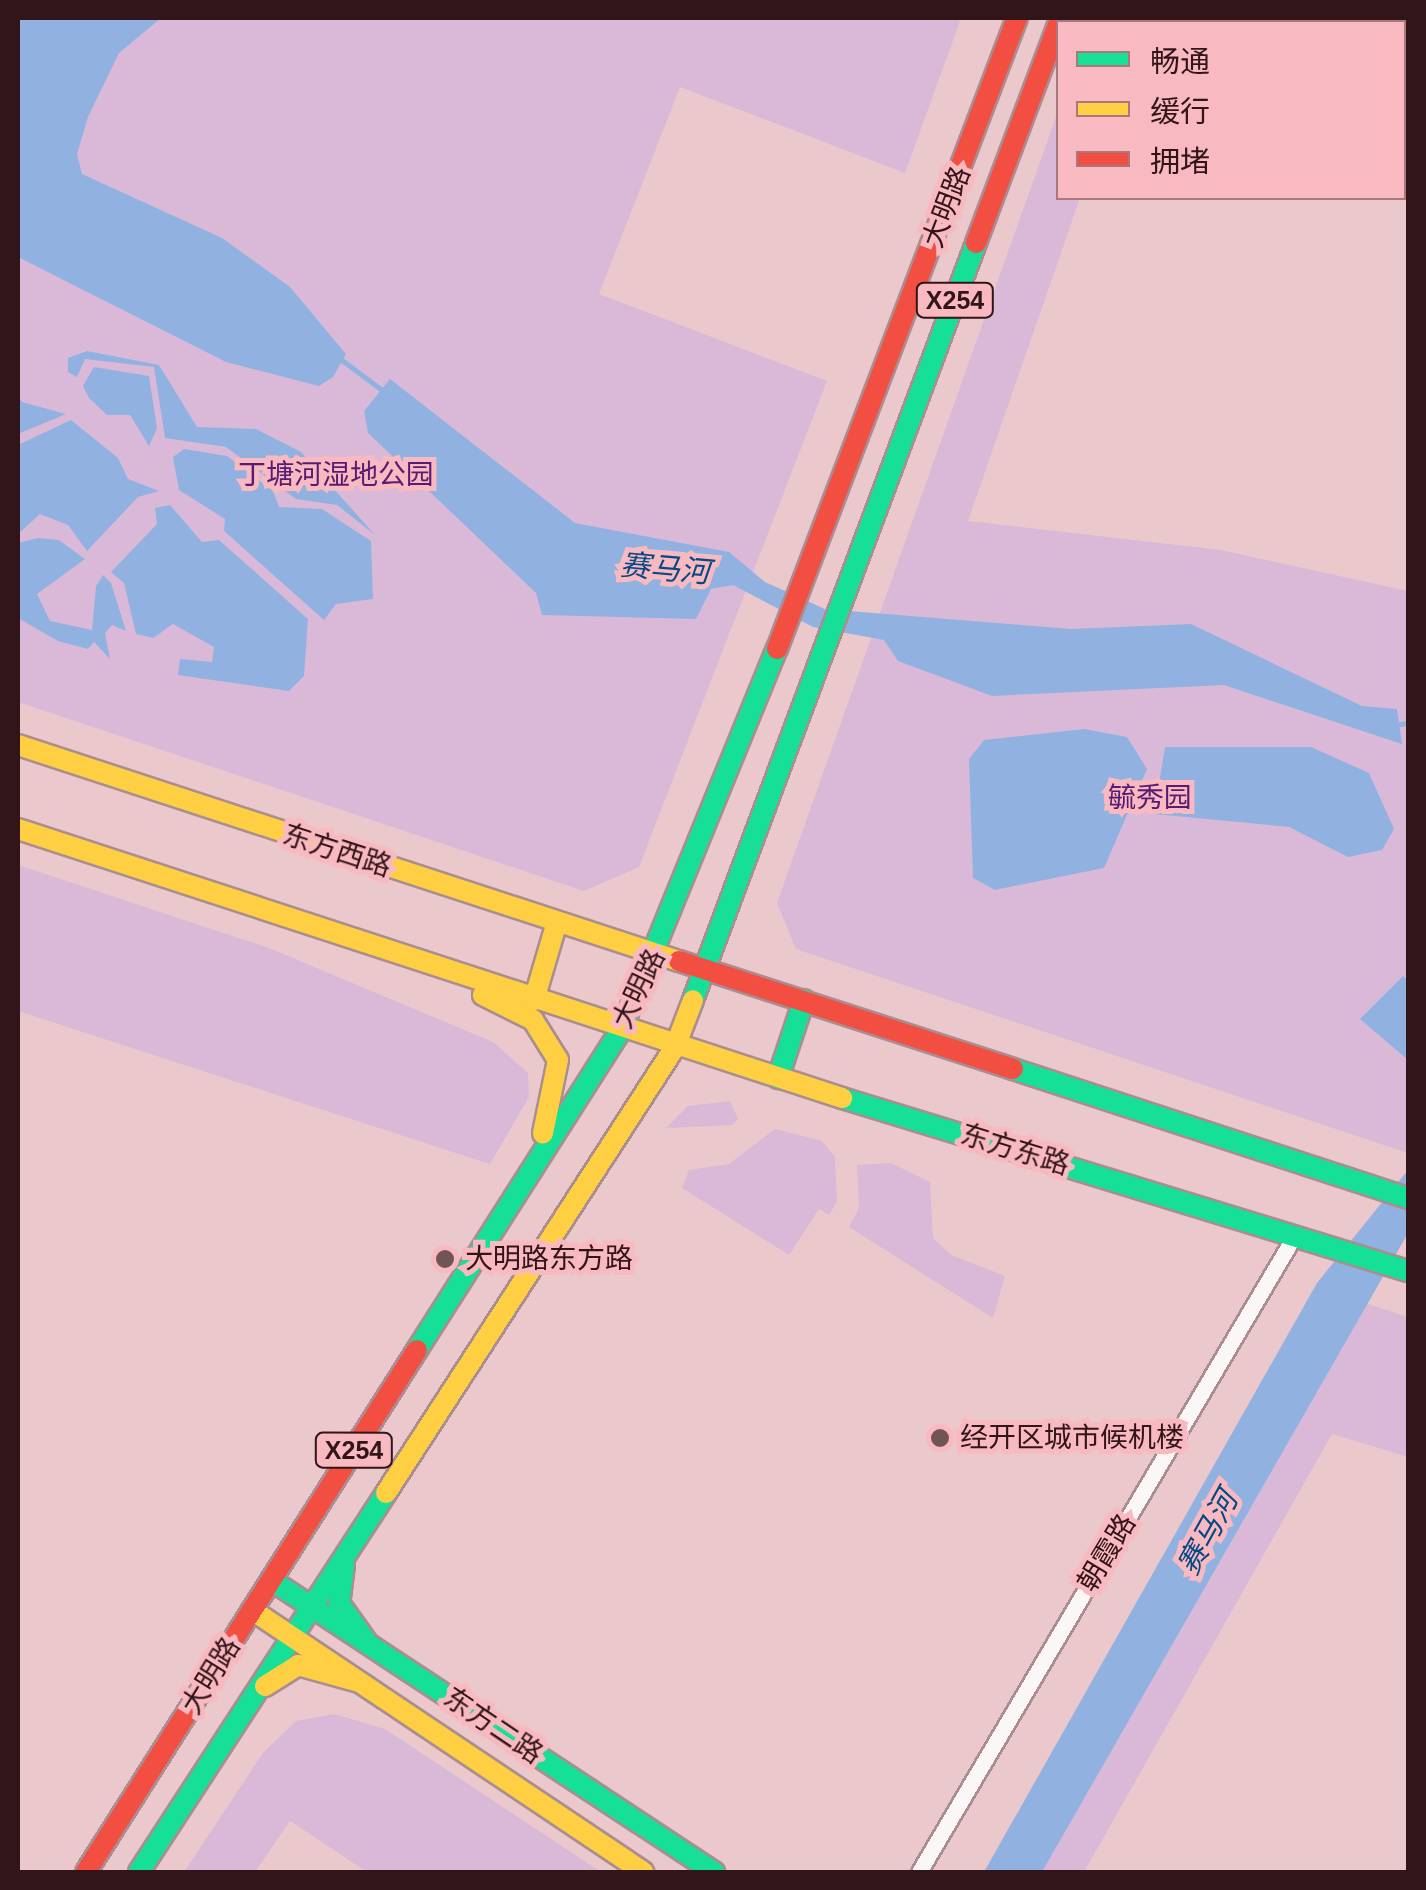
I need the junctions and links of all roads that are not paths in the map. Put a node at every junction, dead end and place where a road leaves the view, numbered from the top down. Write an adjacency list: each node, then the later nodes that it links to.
1 (1018, 18): 6 (main road, 大明路 / X254)
2 (1056, 33): 8 (main road, 大明路 / X254)
3 (18, 745): 5 (main road, 东方西路)
4 (18, 829): 7 (main road)
5 (557, 922): 6 (main road, 东方西路); 9 (main road)
6 (658, 954): 8 (main road); 11 (main road, 大明路 / X254)
7 (417, 962): 9 (main road); 14 (main road)
8 (704, 968): 10 (main road); 12 (main road, 大明路 / X254)
9 (534, 1000): 11 (main road)
10 (804, 1000): 13 (main road); 15 (main road)
11 (622, 1028): 12 (main road, 东方东路); 14 (main road, 大明路 / X254)
12 (675, 1047): 13 (main road, 东方东路); 18 (main road, 大明路 / X254)
13 (778, 1078): 16 (main road, 东方东路)
14 (528, 1175): 19 (main road, 大明路 / X254)
15 (1408, 1198)
16 (1295, 1234): 17 (main road, 东方东路); 30 (street, 朝霞路)
17 (1408, 1270)
18 (350, 1547): 20 (main road, 大明路 / X254); 23 (main road)
19 (271, 1580): 20 (main road, 东方二路); 21 (main road, 大明路 / X254)
20 (312, 1606): 22 (main road, 大明路 / X254); 23 (main road, 东方二路)
21 (252, 1610): 22 (main road, 东方二路); 26 (main road, 大明路 / X254)
22 (292, 1638): 24 (main road, 东方二路); 25 (main road, 大明路 / X254)
23 (366, 1641): 29 (main road, 东方二路)
24 (359, 1682): 25 (main road); 28 (main road, 东方二路)
25 (254, 1694): 27 (main road, 大明路 / X254)
26 (86, 1872)
27 (139, 1872)
28 (644, 1872)
29 (714, 1872)
30 (919, 1872)

